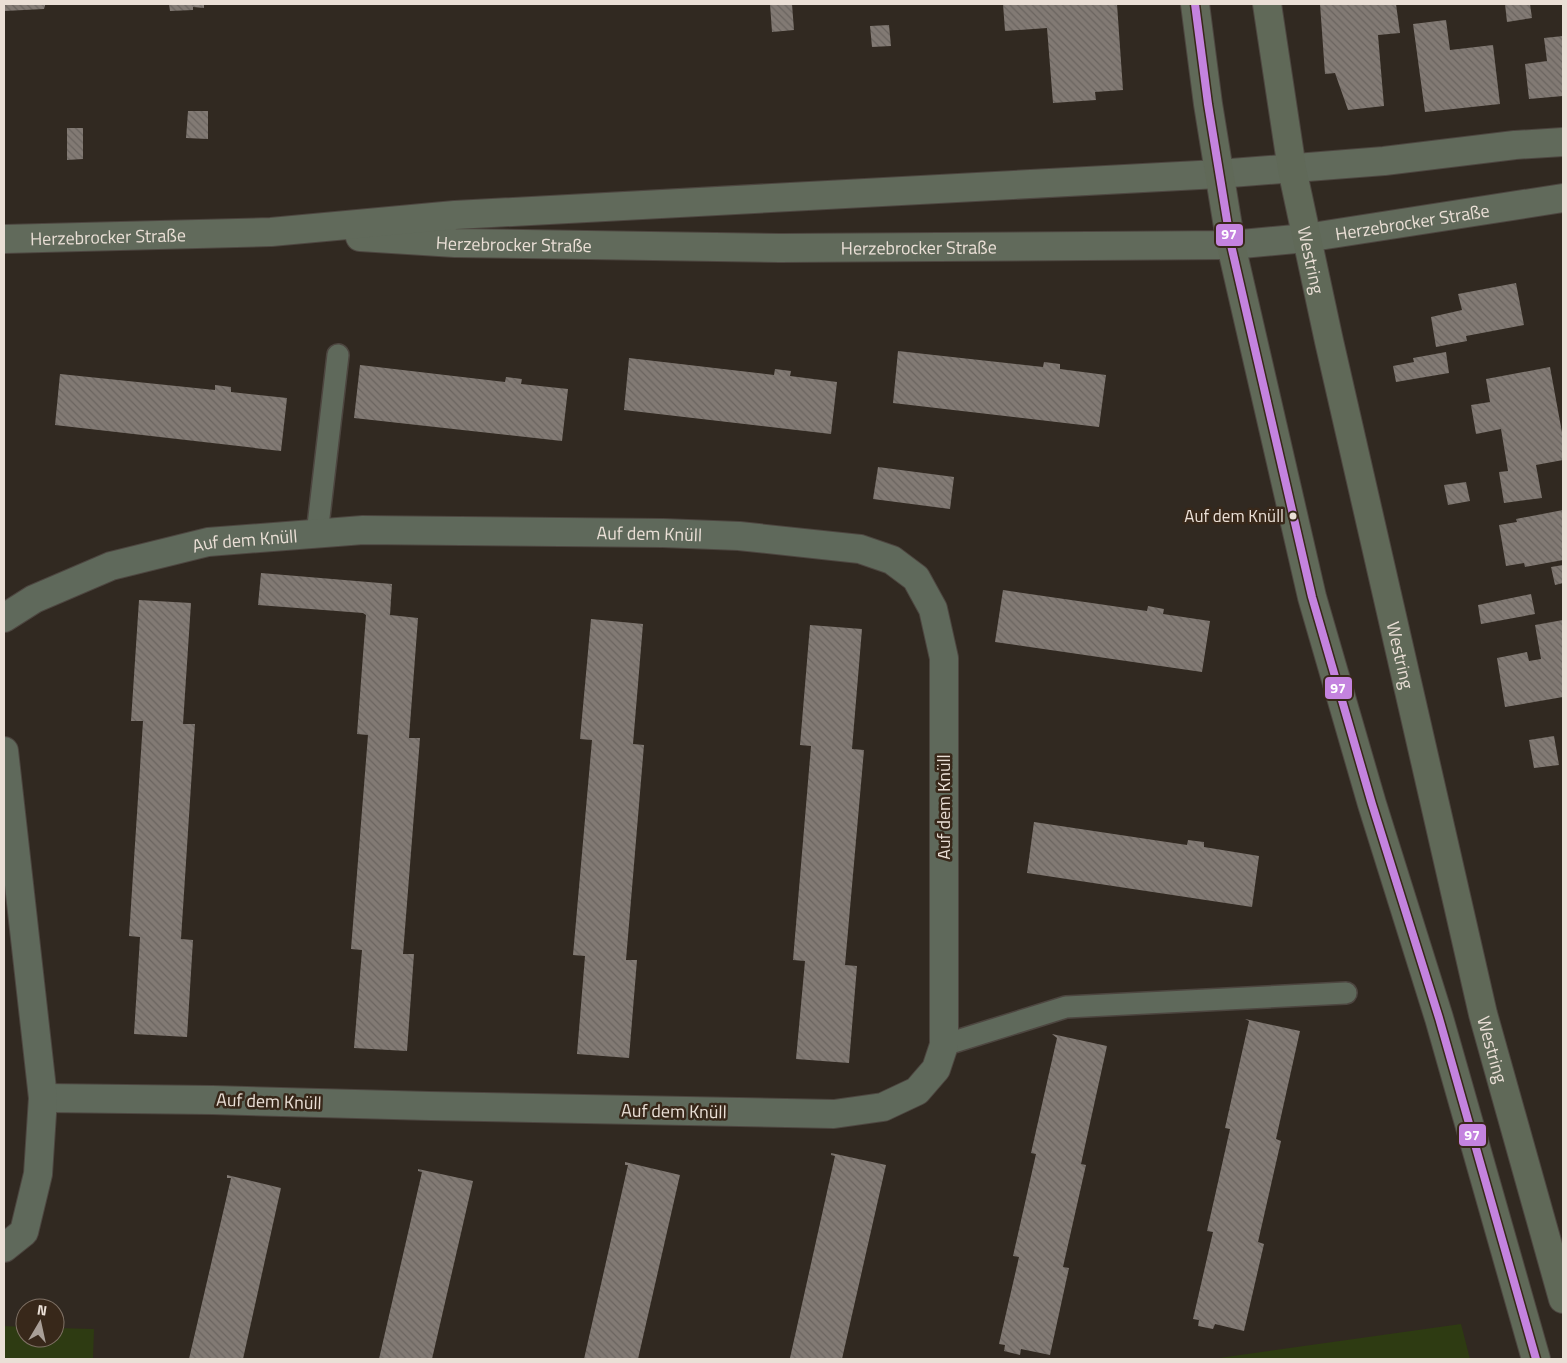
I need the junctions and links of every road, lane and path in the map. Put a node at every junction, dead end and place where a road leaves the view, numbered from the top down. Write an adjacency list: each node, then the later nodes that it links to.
1 (1195, 4): 5 (main road)
2 (1267, 4): 4 (main road, Westring)
3 (1563, 142): 4 (main road, Herzebrocker Straße)
4 (1292, 169): 5 (main road, Herzebrocker Straße); 8 (main road, Westring)
5 (1218, 174): 7 (main road, Herzebrocker Straße); 10 (main road)
6 (1563, 198): 8 (main road, Herzebrocker Straße)
7 (271, 232): 9 (main road, Herzebrocker Straße); 10 (main road, Herzebrocker Straße)
8 (1306, 238): 10 (main road, Herzebrocker Straße); 19 (main road, Westring)
9 (4, 239)
10 (1231, 245): 20 (main road)
11 (338, 355): 12 (lane)
12 (317, 534): 13 (street, Auf dem Knüll); 16 (street, Auf dem Knüll)
13 (4, 618)
14 (4, 751): 17 (street)
15 (1346, 993): 16 (lane)
16 (944, 1045): 17 (street, Auf dem Knüll)
17 (43, 1098): 18 (street)
18 (4, 1248)
19 (1563, 1299)
20 (1536, 1359)

